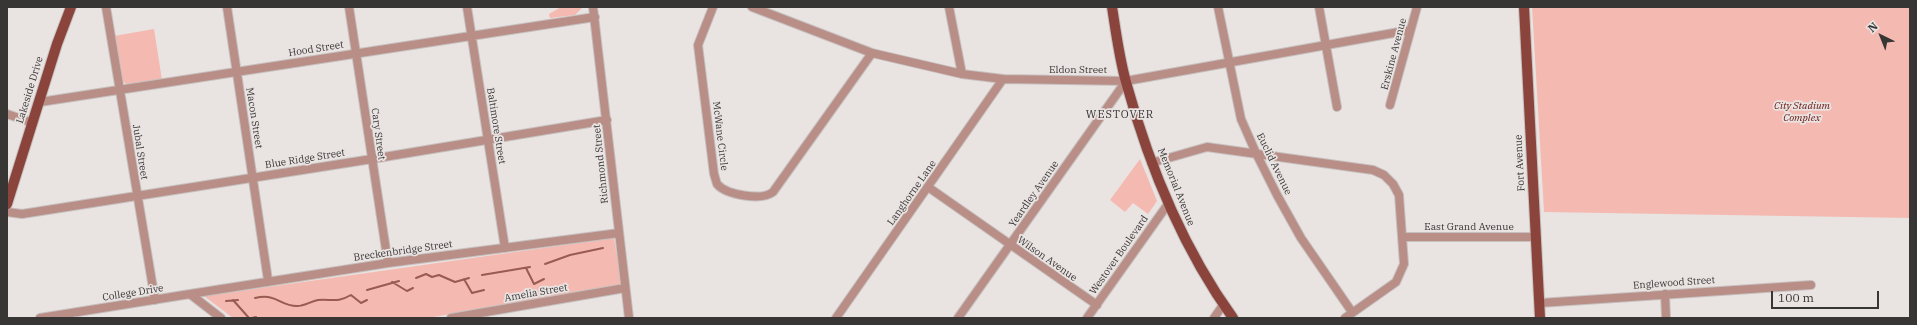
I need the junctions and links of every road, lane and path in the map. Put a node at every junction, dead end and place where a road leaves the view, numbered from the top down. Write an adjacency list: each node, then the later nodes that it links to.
1 (71, 7): 27 (main road, Lakeside Drive)
2 (106, 7): 26 (street, Jubal Street)
3 (227, 7): 22 (street, Macon Street)
4 (349, 7): 19 (street, Cary Street)
5 (467, 7): 17 (street, Baltimore Street)
6 (593, 7): 15 (street, Richmond Street)
7 (713, 7): 20 (street, McWane Circle)
8 (752, 7): 20 (street, Eldon Street)
9 (949, 7): 23 (street)
10 (1112, 7): 25 (main road, Memorial Avenue)
11 (1218, 7): 21 (street, Euclid Avenue)
12 (1318, 7): 18 (street)
13 (1417, 7): 16 (street, Erskine Avenue)
14 (1524, 7): 45 (main road, Fort Avenue)
15 (594, 17): 17 (street, Hood Street); 31 (street, Richmond Street)
16 (1410, 30): 18 (street, Eldon Street); 28 (street, Erskine Avenue)
17 (472, 36): 19 (street, Hood Street); 33 (street, Baltimore Street)
18 (1325, 46): 21 (street, Eldon Street); 29 (street)
19 (356, 53): 22 (street, Hood Street); 35 (street, Cary Street)
20 (872, 53): 23 (street, Eldon Street)
21 (1229, 63): 25 (street, Eldon Street); 34 (street, Euclid Avenue)
22 (236, 72): 26 (street, Hood Street); 37 (street, Macon Street)
23 (962, 74): 24 (street, Eldon Street)
24 (1004, 78): 25 (street, Eldon Street); 38 (street, Langhorne Lane)
25 (1126, 81): 36 (main road, Memorial Avenue); 46 (street, Yeardley Avenue)
26 (120, 90): 27 (street, Hood Street); 39 (street, Jubal Street)
27 (40, 102): 32 (main road, Lakeside Drive)
28 (1390, 105)
29 (1337, 107)
30 (7, 114): 32 (street)
31 (607, 120): 33 (street, Blue Ridge Street); 43 (street, Richmond Street)
32 (33, 123): 40 (main road, Lakeside Drive)
33 (488, 140): 35 (street, Blue Ridge Street); 47 (street, Baltimore Street)
34 (1256, 153): 36 (street); 44 (street); 58 (street, Euclid Avenue)
35 (372, 159): 37 (street, Blue Ridge Street); 48 (street, Cary Street)
36 (1151, 163): 41 (main road, Memorial Avenue)
37 (253, 177): 39 (street, Blue Ridge Street); 49 (street, Macon Street)
38 (928, 187): 46 (street, Wilson Avenue); 63 (street, Langhorne Lane)
39 (137, 195): 42 (street, Blue Ridge Street); 54 (street, Jubal Street)
40 (7, 204)
41 (1168, 204): 56 (street, Westover Boulevard); 57 (main road, Memorial Avenue)
42 (7, 212)
43 (619, 233): 47 (street, Breckenbridge Street); 51 (street, Richmond Street)
44 (1402, 237): 45 (street, East Grand Avenue); 58 (street)
45 (1536, 237): 55 (main road, Fort Avenue)
46 (1010, 245): 56 (street, Wilson Avenue); 64 (street, Yeardley Avenue)
47 (505, 248): 48 (street, Breckenbridge Street)
48 (388, 263): 49 (street, Breckenbridge Street)
49 (268, 280): 52 (street, Breckenbridge Street)
50 (1810, 285): 53 (street, Englewood Street)
51 (625, 288): 61 (street, Amelia Street); 62 (street, Richmond Street)
52 (190, 294): 54 (street, College Drive); 60 (street)
53 (1665, 294): 55 (street, Englewood Street); 70 (street)
54 (155, 300): 59 (street, College Drive)
55 (1540, 303): 69 (main road, Fort Avenue)
56 (1096, 305): 65 (street, Westover Boulevard)
57 (1223, 305): 66 (street); 67 (main road, Memorial Avenue)
58 (1352, 312): 68 (street)
59 (40, 318)
60 (221, 318)
61 (451, 318)
62 (629, 318)
63 (836, 318)
64 (958, 318)
65 (1087, 318)
66 (1214, 318)
67 (1233, 318)
68 (1344, 318)
69 (1540, 318)
70 (1666, 318)

